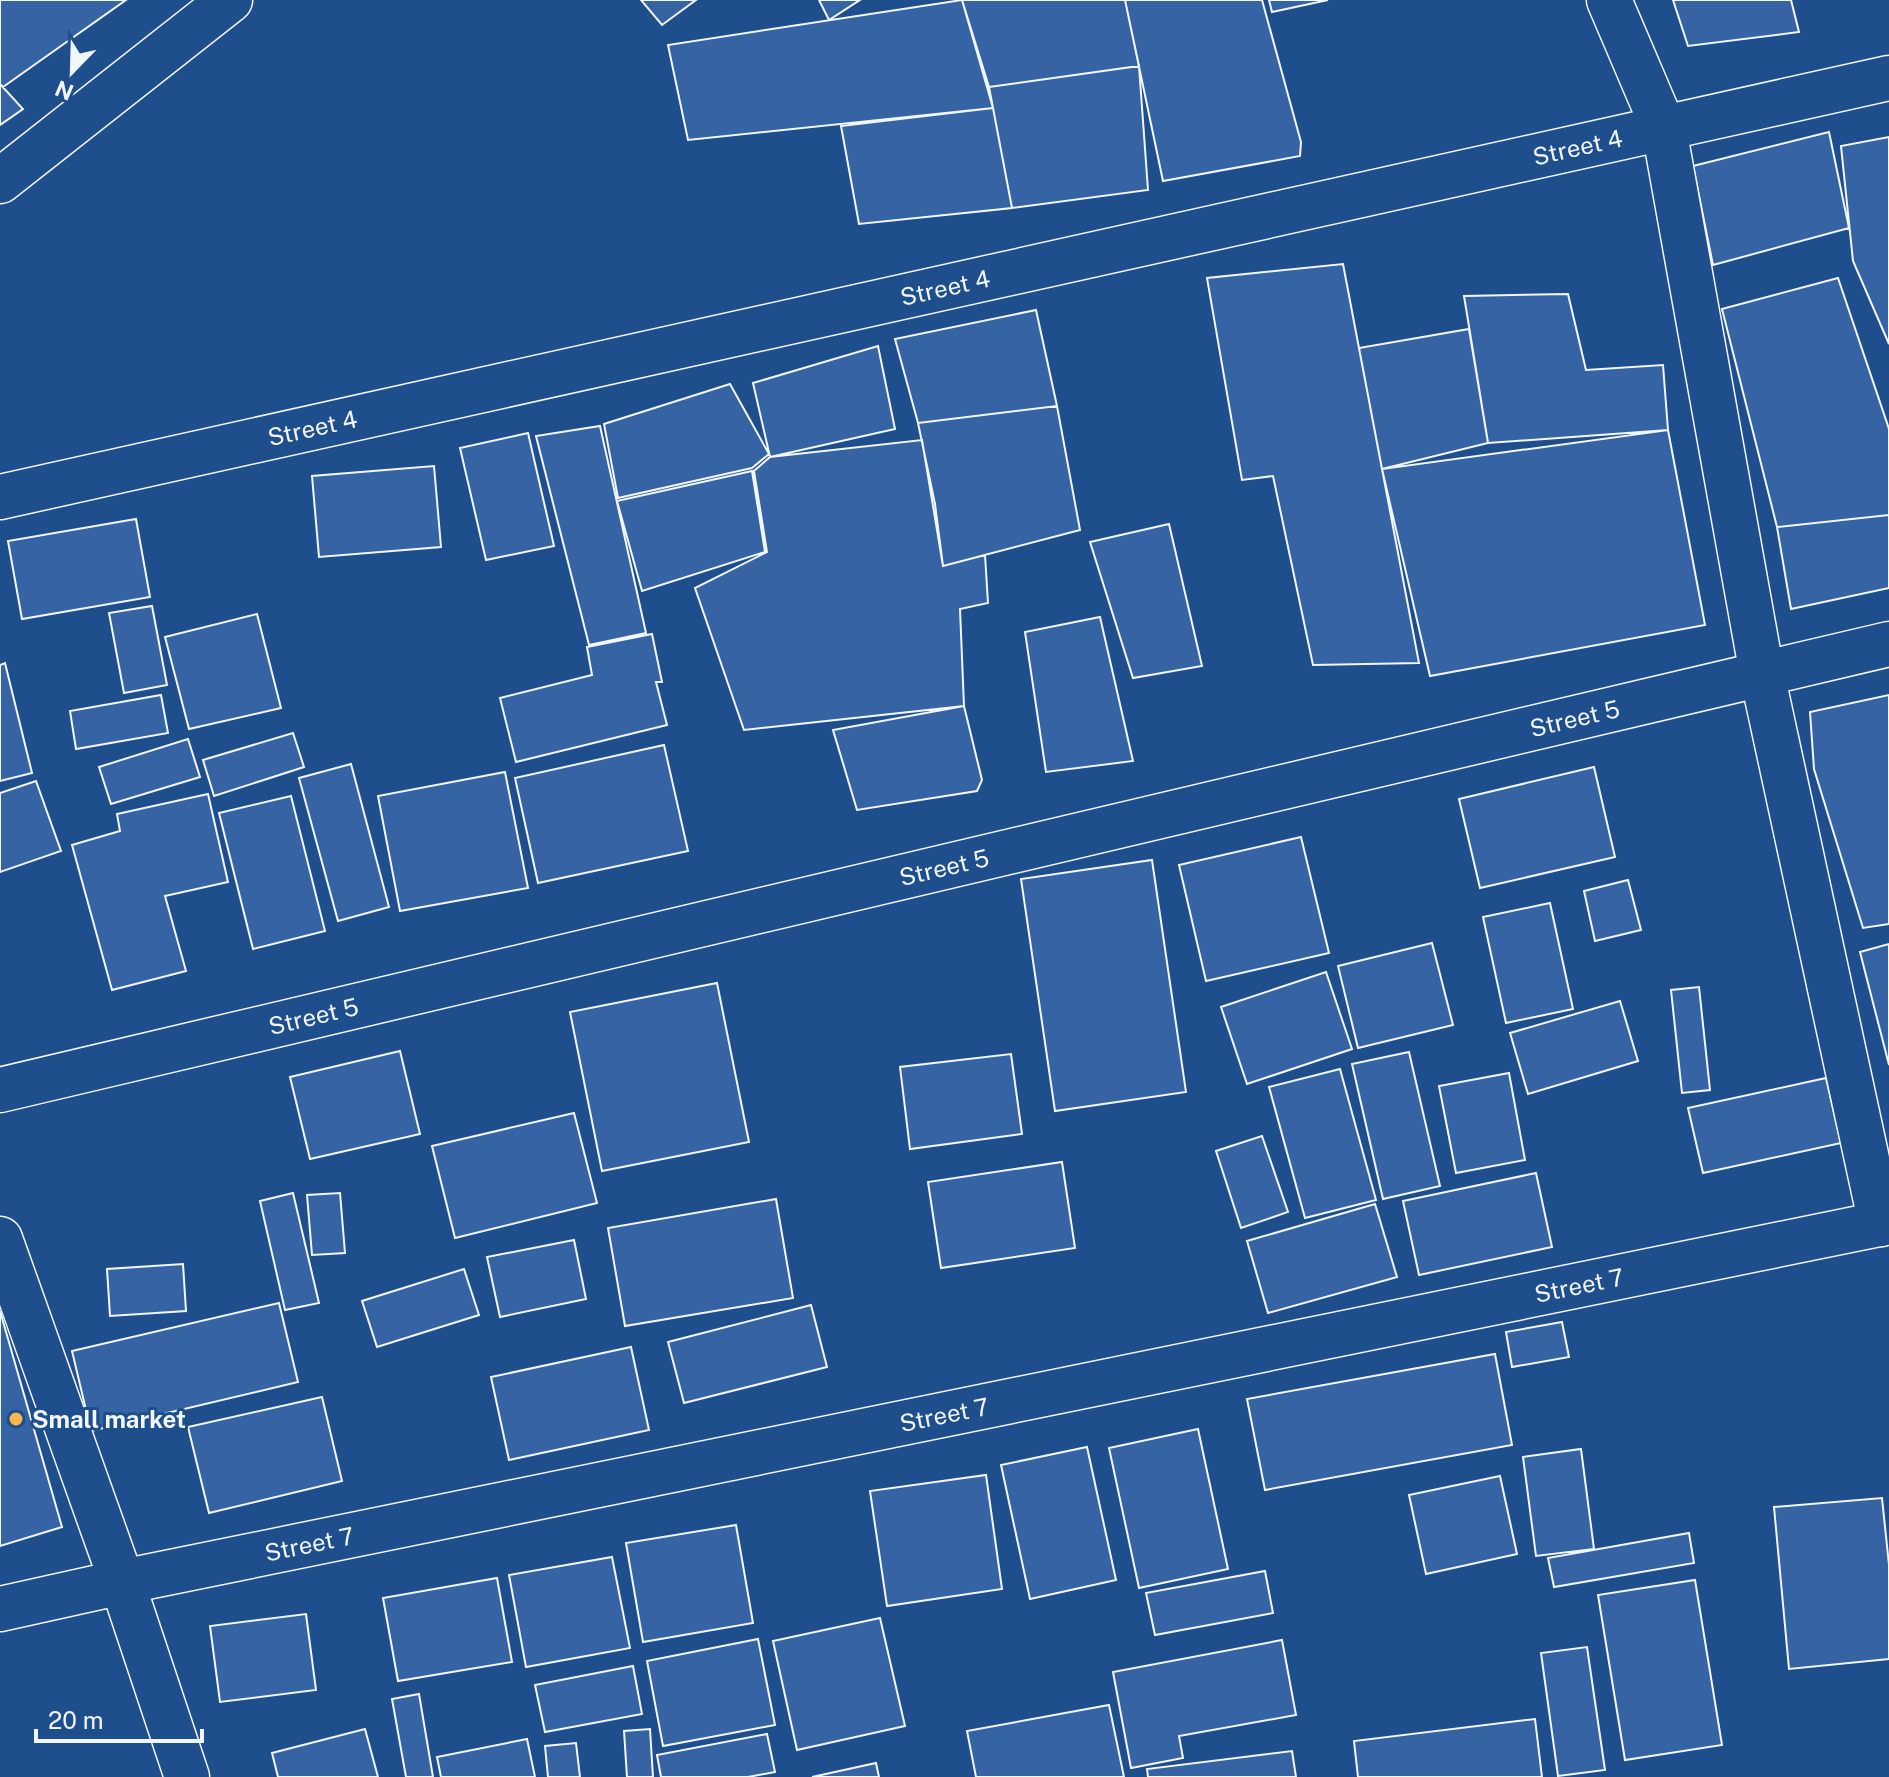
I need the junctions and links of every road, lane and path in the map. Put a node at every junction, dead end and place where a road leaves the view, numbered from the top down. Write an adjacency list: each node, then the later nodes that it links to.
1 (230, 0): 5 (street)
2 (1609, 0): 4 (street)
3 (1889, 78): 4 (street, Street 4)
4 (1664, 129): 6 (street, Street 4); 8 (street)
5 (0, 181)
6 (0, 497)
7 (1889, 644): 8 (street, Street 5)
8 (1762, 674): 9 (street, Street 5); 10 (street)
9 (0, 1090)
10 (1885, 1223): 12 (street, Street 7)
11 (0, 1239): 12 (street)
12 (122, 1582): 13 (street, Street 7); 14 (street)
13 (0, 1609)
14 (187, 1777)

